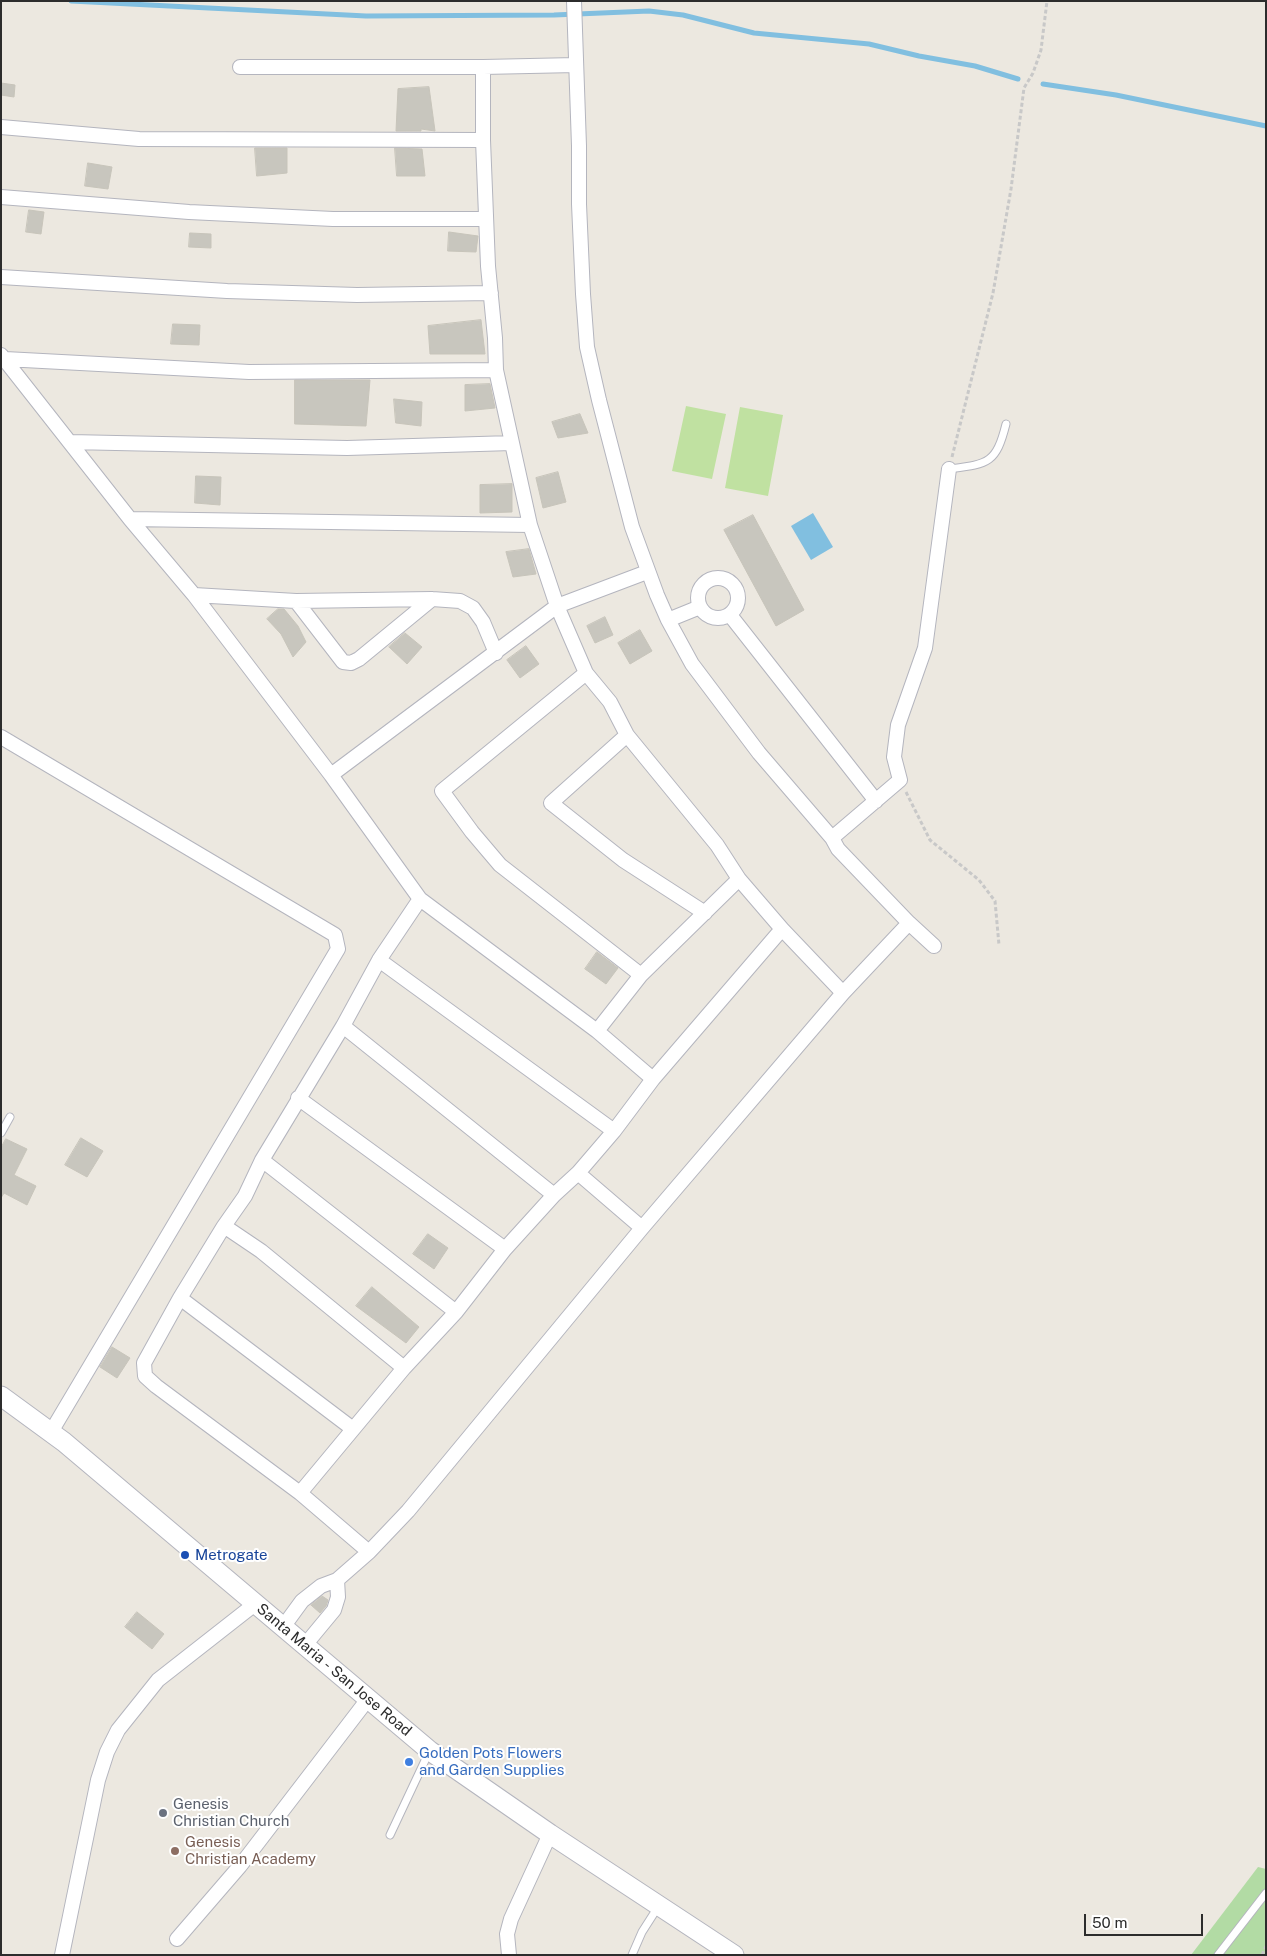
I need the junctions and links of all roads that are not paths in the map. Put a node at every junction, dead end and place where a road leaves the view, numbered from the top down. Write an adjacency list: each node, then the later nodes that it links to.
1 (574, 1): 2 (street)
2 (576, 65): 4 (street); 19 (street)
3 (240, 67): 4 (street)
4 (483, 67): 6 (street)
5 (1, 127): 6 (street)
6 (483, 140): 8 (street)
7 (1, 197): 8 (street)
8 (486, 220): 10 (street)
9 (1, 277): 10 (street)
10 (491, 293): 12 (street)
11 (3, 357): 12 (street); 14 (street)
12 (496, 370): 15 (street)
13 (1006, 424): 16 (lane)
14 (70, 442): 15 (street); 17 (street)
15 (512, 443): 18 (street)
16 (950, 469): 32 (street)
17 (130, 519): 18 (street); 20 (street)
18 (530, 525): 23 (street)
19 (647, 572): 23 (street); 26 (street)
20 (194, 595): 22 (street); 31 (street)
21 (432, 599): 22 (street); 22 (street); 27 (street)
22 (296, 601)
23 (557, 606): 27 (street); 28 (street)
24 (700, 607): 25 (street); 25 (street); 26 (street)
25 (730, 614): 32 (street)
26 (668, 620): 33 (street)
27 (496, 653): 31 (street)
28 (586, 673): 29 (street); 41 (street)
29 (627, 735): 34 (street); 36 (street)
30 (1, 737): 61 (street)
31 (331, 775): 35 (street)
32 (876, 802): 33 (street)
33 (832, 838): 37 (street)
34 (739, 879): 36 (street); 38 (street)
35 (420, 900): 40 (street); 44 (street)
36 (705, 913): 41 (street)
37 (909, 923): 39 (street); 42 (street)
38 (782, 929): 42 (street); 45 (street)
39 (934, 946)
40 (379, 960): 43 (street); 48 (street)
41 (641, 975): 44 (street)
42 (843, 993): 54 (street)
43 (343, 1026): 46 (street); 52 (street)
44 (597, 1031): 45 (street)
45 (653, 1079): 48 (street)
46 (298, 1098): 50 (street); 55 (street)
47 (10, 1117): 49 (lane)
48 (614, 1131): 51 (street)
49 (1, 1133)
50 (262, 1160): 53 (street); 57 (street)
51 (578, 1173): 52 (street); 54 (street)
52 (554, 1195): 55 (street)
53 (224, 1226): 56 (street); 58 (street)
54 (642, 1228): 63 (street)
55 (505, 1249): 57 (street)
56 (180, 1298): 60 (street); 62 (street)
57 (456, 1312): 58 (street)
58 (404, 1368): 60 (street)
59 (1, 1396): 61 (main road, Santa Maria - San Jose Road)
60 (354, 1429): 62 (street)
61 (51, 1432): 65 (main road, Santa Maria - San Jose Road)
62 (300, 1493): 63 (street)
63 (370, 1552): 64 (street)
64 (337, 1580): 66 (street); 67 (street)
65 (255, 1604): 66 (main road, Santa Maria - San Jose Road); 75 (street)
66 (283, 1627): 67 (main road, Santa Maria - San Jose Road)
67 (305, 1645): 68 (main road, Santa Maria - San Jose Road)
68 (368, 1699): 69 (main road, Santa Maria - San Jose Road); 74 (street)
69 (430, 1751): 70 (main road, Santa Maria - San Jose Road); 71 (lane)
70 (550, 1834): 73 (main road, Santa Maria - San Jose Road); 76 (street)
71 (390, 1835)
72 (1266, 1893): 79 (lane)
73 (660, 1905): 77 (lane); 78 (main road, Santa Maria - San Jose Road)
74 (177, 1939)
75 (62, 1955)
76 (509, 1955)
77 (632, 1955)
78 (734, 1955)
79 (1218, 1955)

